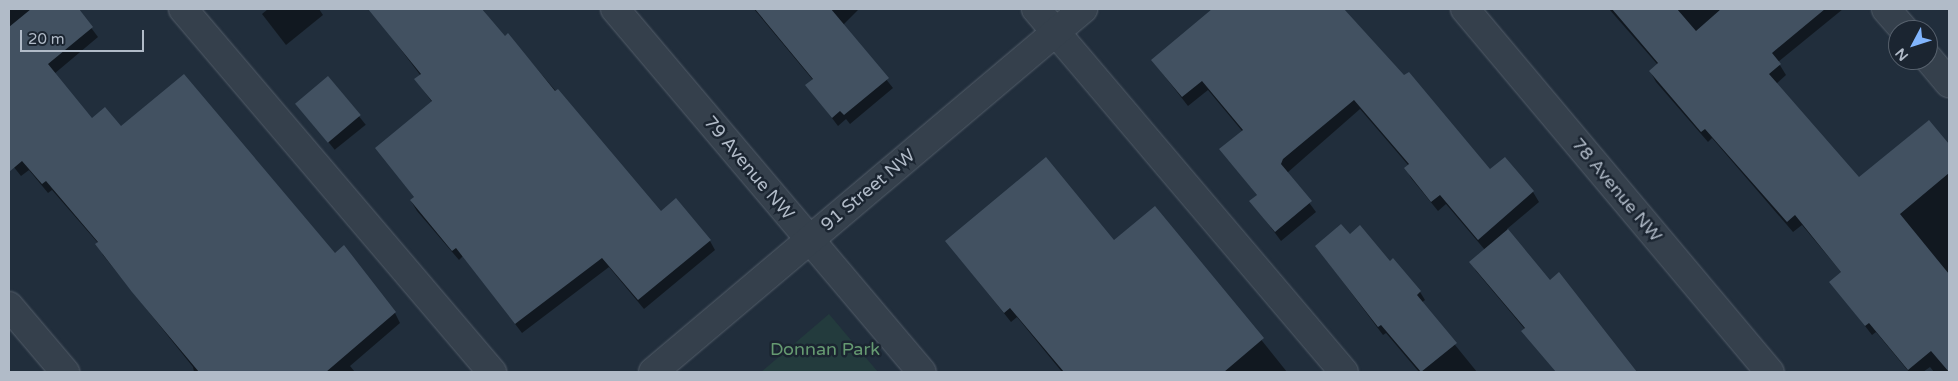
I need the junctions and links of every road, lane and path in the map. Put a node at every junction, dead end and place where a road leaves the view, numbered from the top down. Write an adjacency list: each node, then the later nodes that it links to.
1 (183, 9): 14 (street)
2 (615, 9): 11 (street, 79 Avenue NW)
3 (1036, 9): 8 (street)
4 (1083, 9): 8 (street, 91 Street NW)
5 (1465, 9): 18 (street, 78 Avenue NW)
6 (1886, 9): 7 (street)
7 (1895, 20)
8 (1056, 32): 11 (street, 91 Street NW); 17 (street)
9 (1938, 70): 10 (street)
10 (1949, 83)
11 (810, 240): 15 (street, 91 Street NW); 16 (street, 79 Avenue NW)
12 (9, 306): 13 (street)
13 (64, 372)
14 (492, 372)
15 (654, 372)
16 (922, 372)
17 (1344, 372)
18 (1770, 372)

